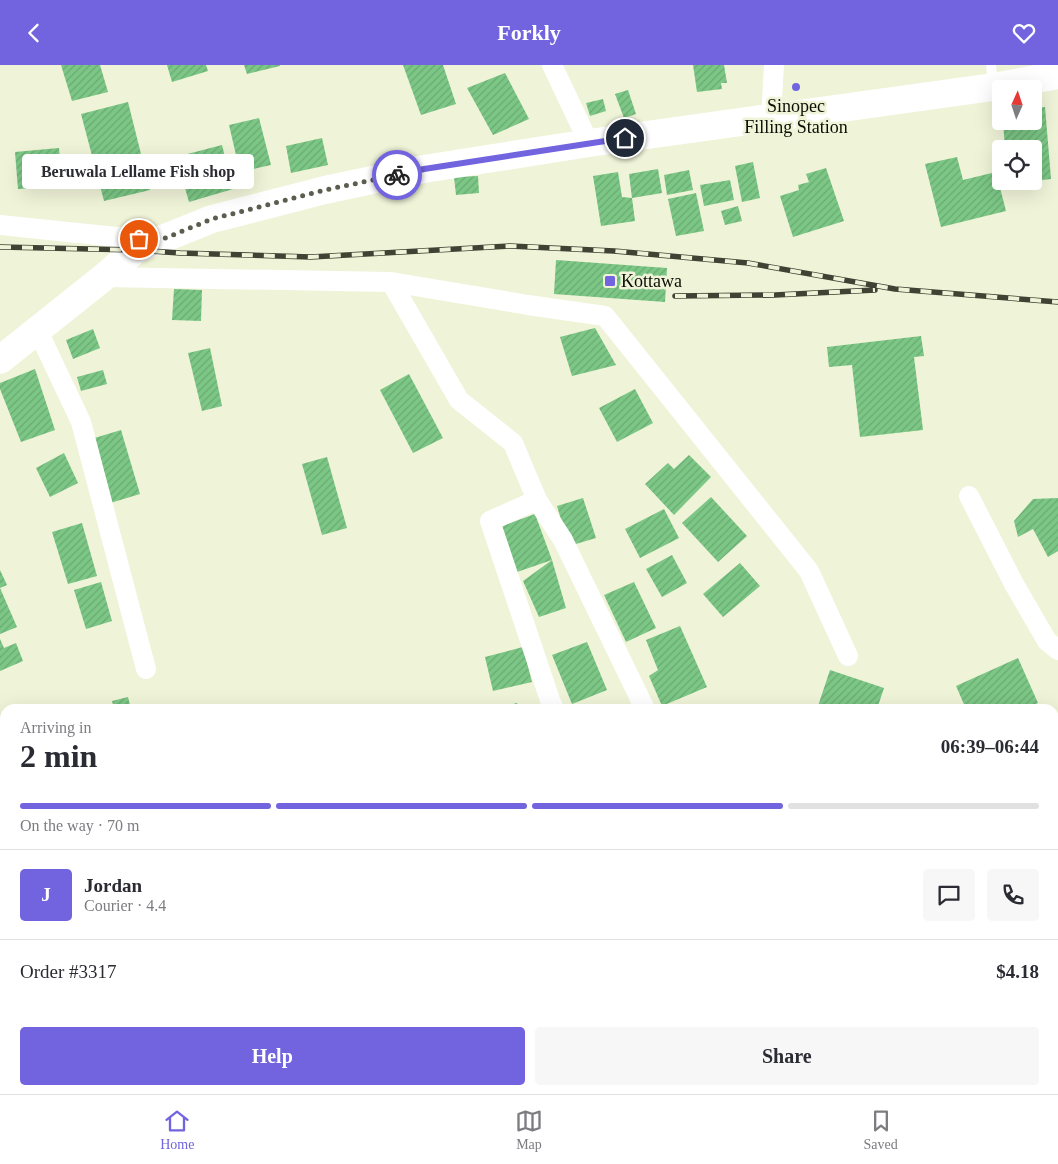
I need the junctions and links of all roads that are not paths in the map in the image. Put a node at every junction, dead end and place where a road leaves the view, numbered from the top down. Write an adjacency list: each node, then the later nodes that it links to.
1 (552, 65): 6 (street)
2 (774, 65): 5 (street)
3 (1058, 75): 4 (main road)
4 (992, 76): 5 (main road)
5 (771, 118): 6 (main road)
6 (589, 143): 8 (main road)
7 (0, 225): 8 (street)
8 (158, 241): 9 (main road)
9 (104, 277): 10 (street); 11 (main road)
10 (391, 282): 14 (street); 16 (street)
11 (37, 329): 12 (main road); 17 (street)
12 (0, 360)
13 (969, 496): 15 (street)
14 (537, 500): 18 (street); 19 (street)
15 (1058, 649)
16 (848, 656)
17 (146, 669)
18 (552, 704)
19 (643, 704)

